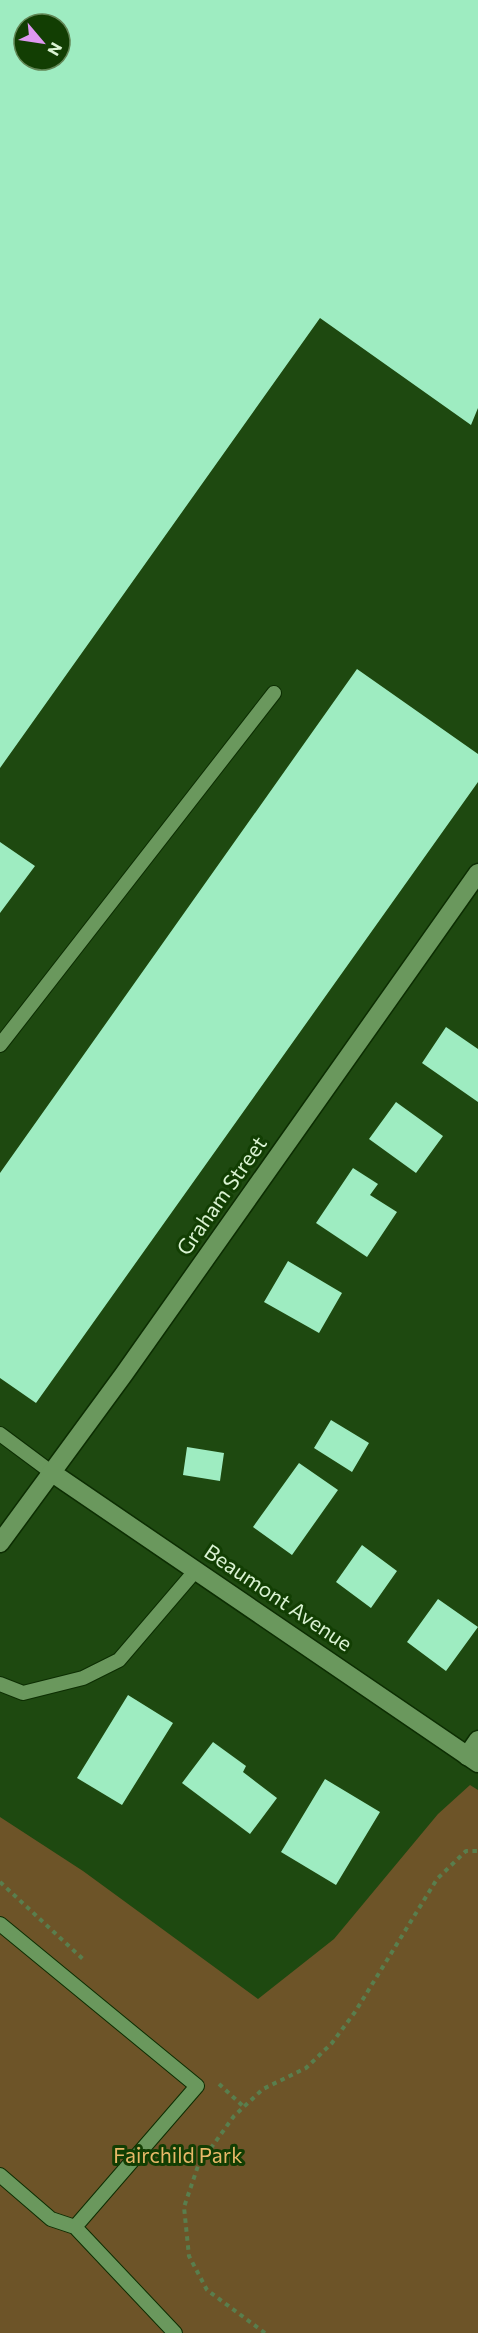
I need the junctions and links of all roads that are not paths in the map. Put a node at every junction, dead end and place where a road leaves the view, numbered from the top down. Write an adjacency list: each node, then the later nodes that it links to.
1 (274, 693): 3 (lane)
2 (478, 873): 5 (street, Graham Street)
3 (0, 1045)
4 (0, 1434): 5 (lane)
5 (51, 1472): 6 (street, Graham Street); 7 (street, Beaumont Avenue)
6 (0, 1543)
7 (196, 1570): 8 (lane); 10 (street, Beaumont Avenue)
8 (0, 1684)
9 (478, 1740): 10 (street)
10 (473, 1760)
11 (0, 1924): 13 (lane)
12 (0, 2175): 13 (lane)
13 (75, 2227): 14 (lane)
14 (175, 2333)

